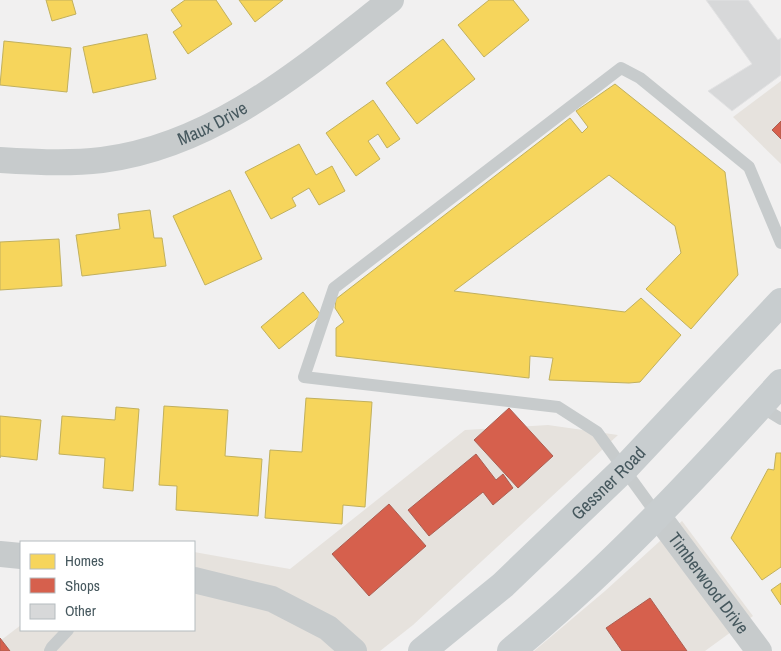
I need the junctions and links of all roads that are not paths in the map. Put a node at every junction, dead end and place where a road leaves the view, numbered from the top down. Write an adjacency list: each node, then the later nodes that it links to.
1 (391, 0): 2 (street, Maux Drive)
2 (0, 160)
3 (781, 243): 7 (lane)
4 (781, 302): 7 (main road, Gessner Road)
5 (781, 383): 6 (main road)
6 (771, 412): 8 (main road)
7 (624, 469): 8 (lane); 15 (main road, Gessner Road)
8 (658, 516): 16 (main road); 17 (street, Timberwood Drive)
9 (0, 554): 10 (street)
10 (20, 556)
11 (195, 580): 14 (street)
12 (67, 631): 13 (lane)
13 (50, 651)
14 (354, 651)
15 (422, 651)
16 (511, 651)
17 (759, 651)

